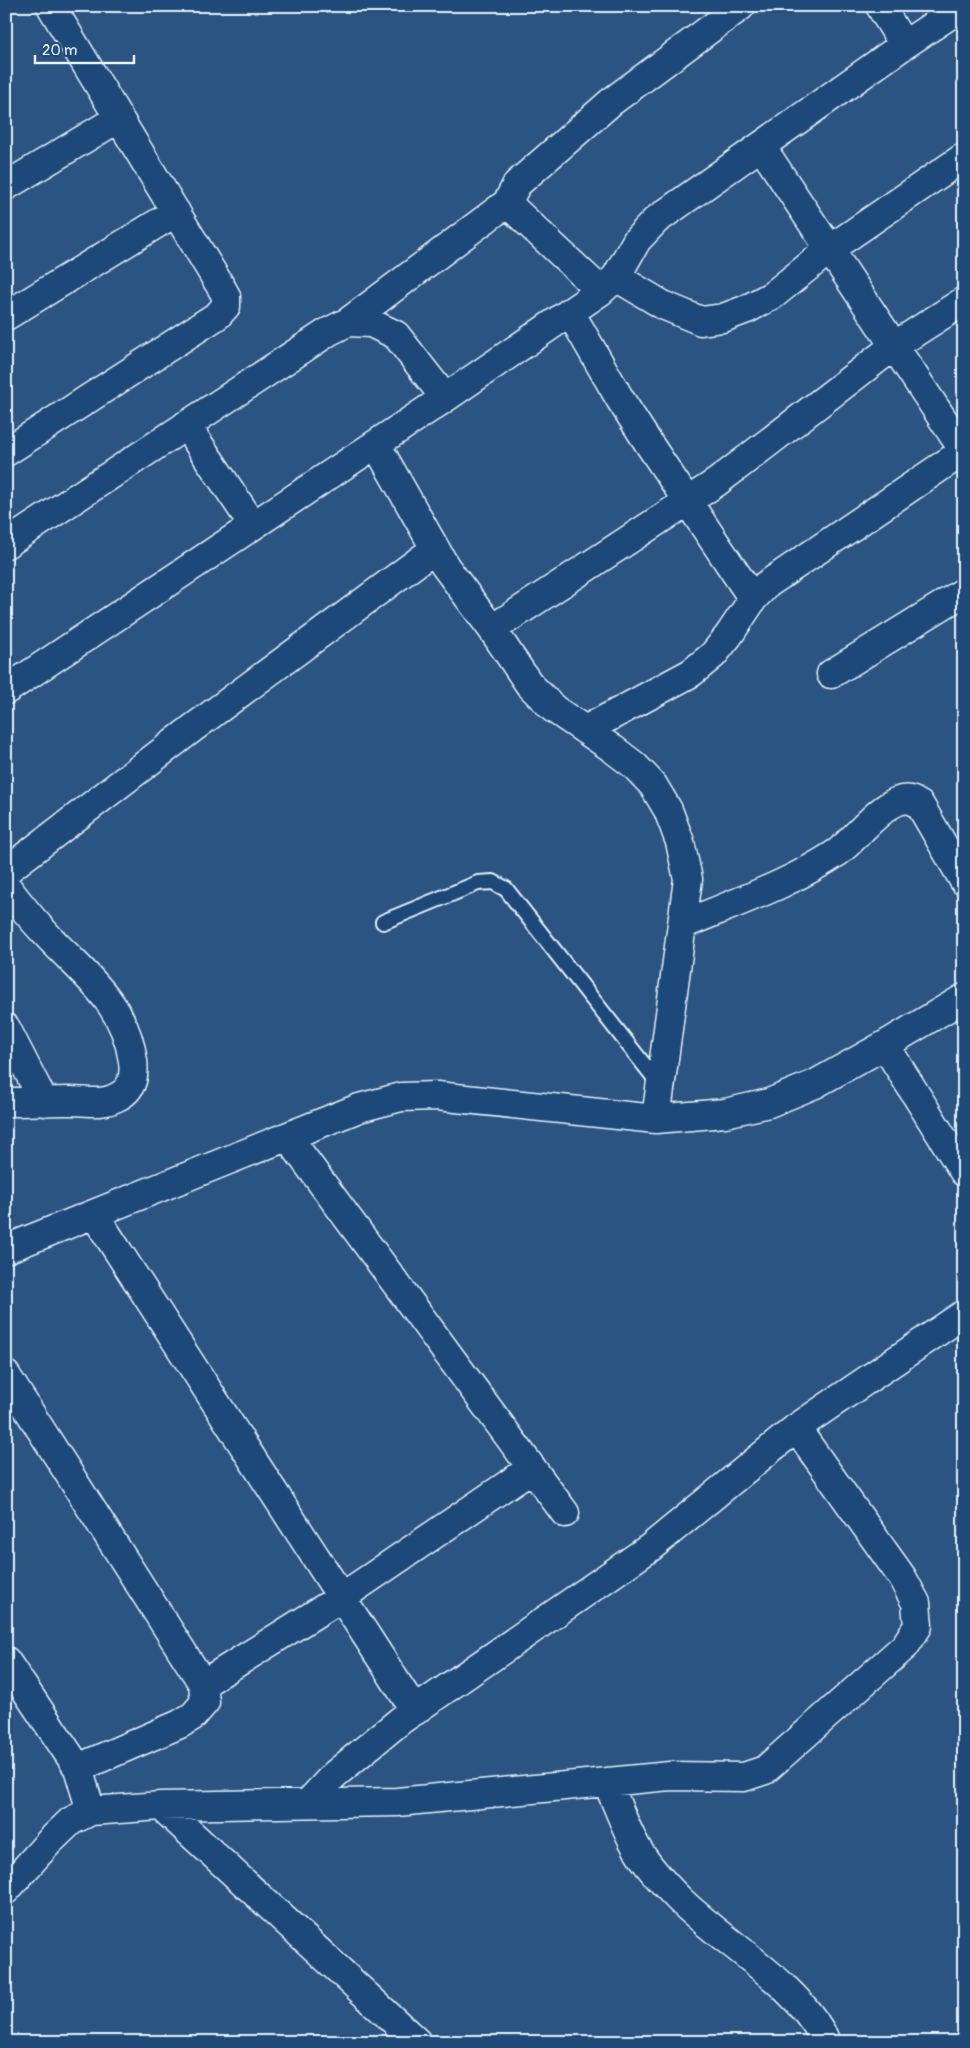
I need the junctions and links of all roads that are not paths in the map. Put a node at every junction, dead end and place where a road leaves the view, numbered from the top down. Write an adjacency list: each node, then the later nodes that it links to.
1 (51, 6): 6 (street)
2 (741, 6): 10 (street)
3 (880, 6): 5 (street)
4 (963, 6): 5 (street)
5 (904, 45): 7 (street)
6 (113, 108): 9 (street); 11 (street)
7 (761, 146): 12 (street); 13 (street)
8 (964, 157): 12 (street)
9 (6, 186)
10 (506, 203): 13 (street); 17 (street)
11 (176, 212): 16 (street); 23 (street)
12 (830, 250): 13 (street); 18 (street)
13 (608, 284): 15 (street)
14 (964, 302): 18 (street)
15 (570, 312): 19 (street); 24 (street)
16 (6, 316)
17 (348, 322): 19 (street); 20 (street)
18 (894, 346): 22 (street); 24 (street)
19 (444, 398): 21 (street)
20 (186, 425): 25 (street); 26 (street)
21 (376, 444): 25 (street); 27 (street)
22 (964, 451): 29 (street)
23 (6, 452)
24 (688, 501): 29 (street); 30 (street)
25 (253, 526): 32 (street)
26 (6, 544)
27 (435, 549): 30 (street); 34 (street)
28 (964, 592): 31 (street)
29 (753, 599): 33 (street)
30 (492, 629): 33 (street)
31 (831, 674)
32 (6, 690)
33 (586, 730): 38 (street)
34 (6, 871)
35 (964, 881): 38 (street)
36 (6, 886): 44 (street)
37 (383, 922): 42 (lane)
38 (682, 925): 42 (street)
39 (964, 998): 41 (street)
40 (6, 1028): 44 (street)
41 (885, 1045): 45 (street); 47 (street)
42 (660, 1086): 45 (street)
43 (6, 1102): 44 (street)
44 (44, 1102)
45 (656, 1119): 46 (street)
46 (288, 1136): 48 (street); 53 (street)
47 (964, 1172)
48 (94, 1214): 49 (street); 55 (street)
49 (6, 1249)
50 (964, 1314): 52 (street)
51 (6, 1375): 57 (street)
52 (796, 1428): 58 (street); 60 (street)
53 (532, 1468): 54 (street); 55 (street)
54 (565, 1513)
55 (342, 1597): 57 (street); 58 (street)
56 (6, 1661): 59 (street)
57 (203, 1684): 59 (street)
58 (415, 1711): 61 (street)
59 (78, 1768): 63 (street)
60 (607, 1782): 61 (street); 66 (street)
61 (308, 1803): 62 (street)
62 (161, 1806): 63 (street); 65 (street)
63 (91, 1811): 64 (street)
64 (6, 1890)
65 (417, 2042)
66 (826, 2042)

